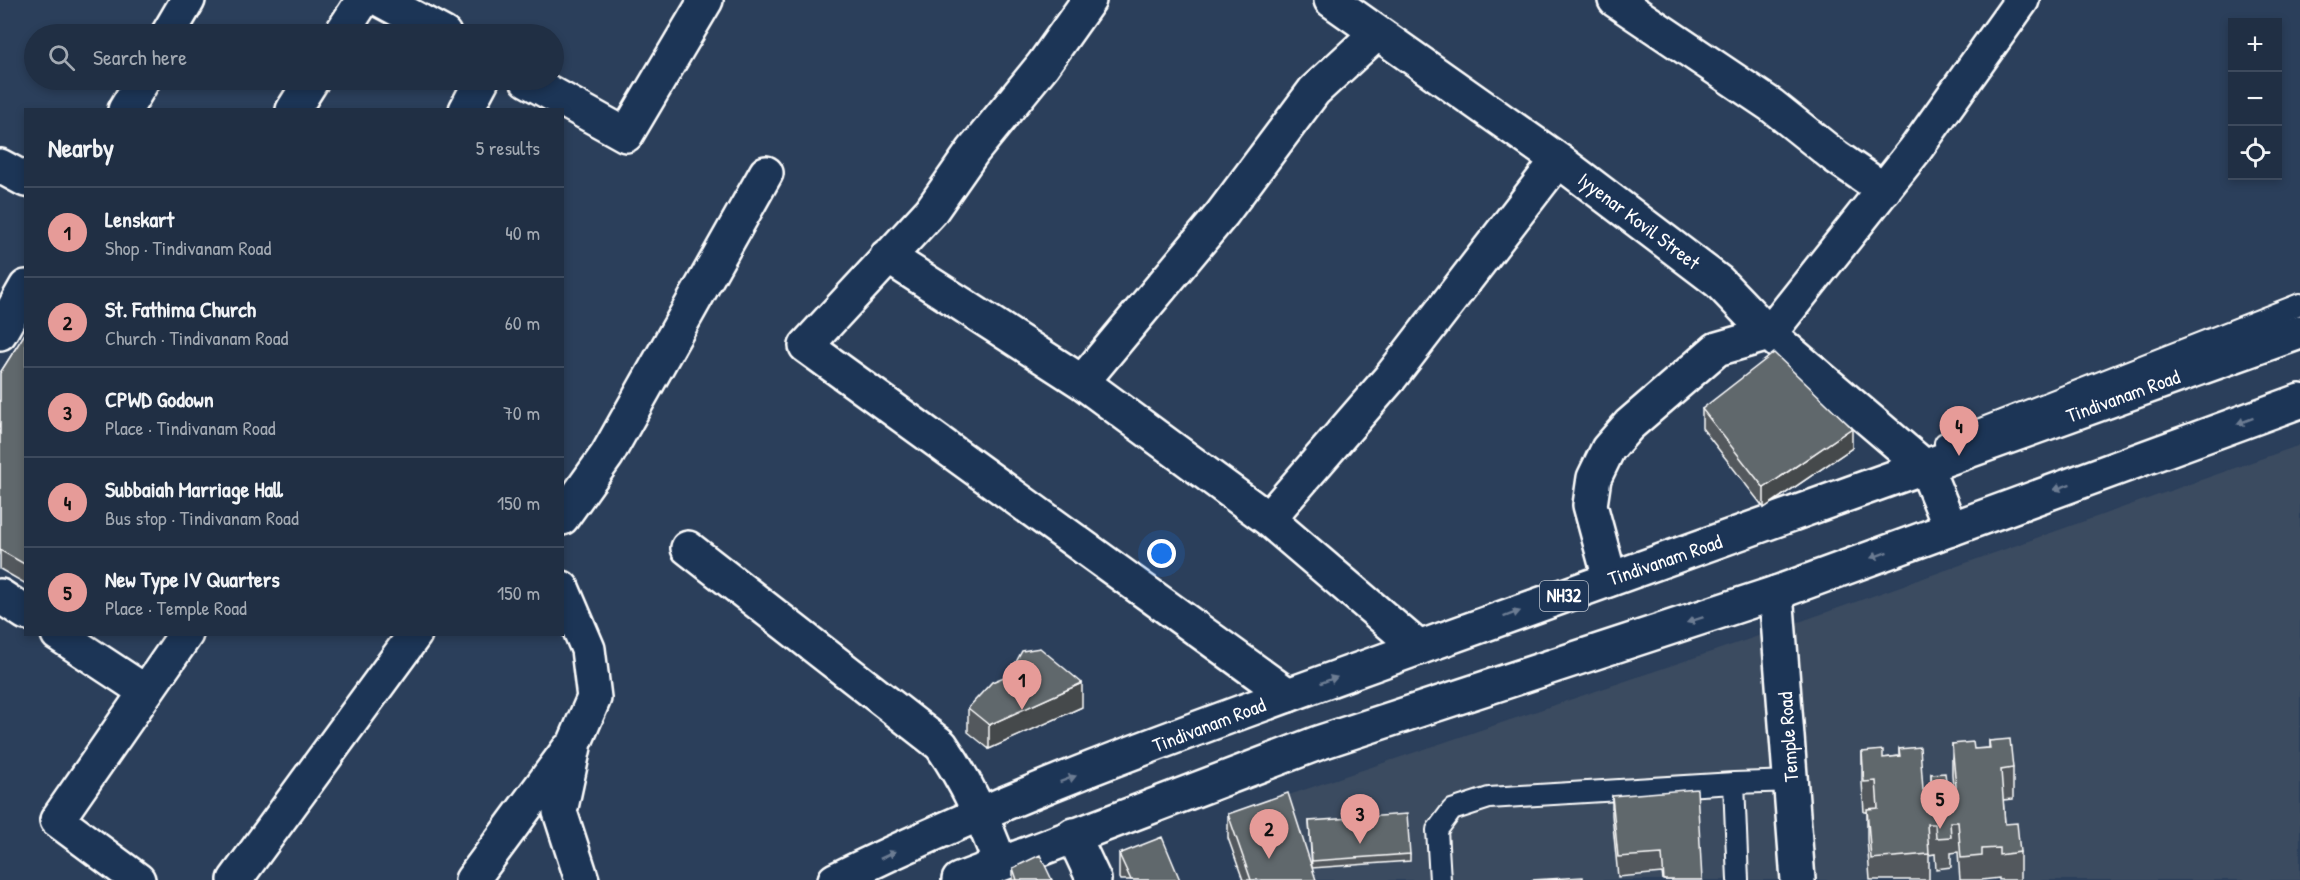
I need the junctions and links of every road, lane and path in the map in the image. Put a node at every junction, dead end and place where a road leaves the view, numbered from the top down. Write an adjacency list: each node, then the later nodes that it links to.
1 (188, 0): 9 (main road)
2 (363, 0): 10 (main road)
3 (381, 0): 11 (main road)
4 (706, 0): 16 (main road)
5 (1089, 0): 25 (main road)
6 (1331, 0): 12 (main road, Iyyenar Kovil Street)
7 (1615, 0): 24 (main road)
8 (2007, 5): 24 (main road)
9 (174, 24)
10 (347, 24)
11 (425, 24)
12 (1377, 33): 20 (main road, Iyyenar Kovil Street); 31 (main road)
13 (137, 90): 17 (main road)
14 (306, 90): 18 (main road)
15 (477, 90): 19 (main road)
16 (545, 90)
17 (126, 108)
18 (294, 108)
19 (467, 108)
20 (1558, 160): 30 (main road, Iyyenar Kovil Street); 35 (main road)
21 (0, 166): 23 (main road)
22 (766, 173): 34 (main road)
23 (24, 179)
24 (1884, 190): 30 (main road)
25 (887, 256): 31 (main road); 48 (main road)
26 (24, 291): 29 (main road)
27 (2300, 304): 33 (lane)
28 (2300, 332): 33 (main road, Tindivanam Road / NH32)
29 (0, 333)
30 (1769, 334): 33 (main road, Iyyenar Kovil Street); 38 (main road)
31 (1082, 382): 35 (main road)
32 (2300, 401): 36 (main road, one-way to 36)
33 (1919, 462): 36 (main road); 38 (main road, Tindivanam Road / NH32)
34 (564, 515)
35 (1268, 519): 46 (main road)
36 (1951, 529): 40 (main road, one-way to 40)
37 (688, 548): 52 (main road)
38 (1610, 579): 46 (main road, Tindivanam Road / NH32, one-way to 38)
39 (564, 593): 49 (main road)
40 (1776, 593): 50 (main road, Temple Road); 53 (main road, one-way to 53)
41 (0, 596): 42 (main road)
42 (24, 612)
43 (61, 636): 47 (main road)
44 (185, 636): 47 (main road)
45 (414, 636): 56 (main road)
46 (1419, 648): 48 (main road, Tindivanam Road / NH32, one-way to 46)
47 (146, 692): 55 (main road)
48 (1288, 695): 52 (main road, Tindivanam Road / NH32, one-way to 48)
49 (575, 742): 57 (main road); 58 (main road)
50 (1791, 781): 51 (lane); 64 (main road, Temple Road)
51 (1734, 783): 62 (lane); 63 (lane)
52 (981, 812): 54 (main road); 59 (main road, Tindivanam Road / NH32, one-way to 52)
53 (1073, 835): 54 (main road); 61 (main road)
54 (1000, 863): 60 (main road)
55 (138, 880)
56 (236, 880)
57 (472, 880)
58 (582, 880)
59 (836, 880)
60 (959, 880)
61 (1094, 880)
62 (1440, 880)
63 (1738, 880)
64 (1797, 880)

